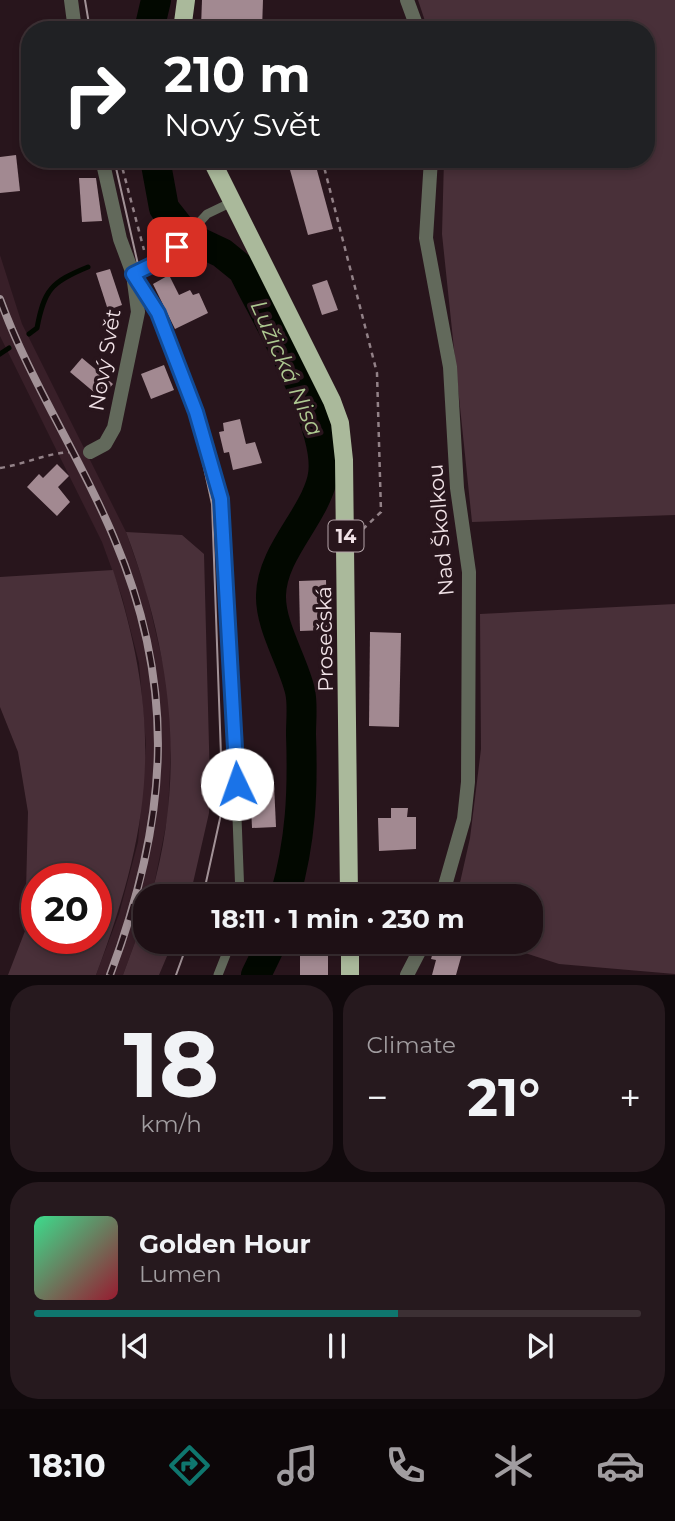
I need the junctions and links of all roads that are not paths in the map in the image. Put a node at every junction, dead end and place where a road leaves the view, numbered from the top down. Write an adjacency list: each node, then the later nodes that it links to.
1 (71, 0): 4 (street)
2 (186, 0): 5 (main road)
3 (407, 0): 6 (street)
4 (74, 21)
5 (183, 21)
6 (415, 21)
7 (104, 168): 12 (street, Nový Svět)
8 (216, 168): 10 (main road, Prosečská / 14)
9 (430, 168): 16 (street, Nad Školkou)
10 (233, 202): 11 (lane); 15 (main road, Prosečská / 14)
11 (177, 247): 12 (street)
12 (133, 274): 13 (street, Nový Svět); 14 (lane)
13 (90, 452)
14 (241, 884)
15 (349, 884)
16 (445, 884)
17 (227, 954): 20 (lane)
18 (350, 954): 21 (main road)
19 (418, 954): 22 (street)
20 (218, 975)
21 (350, 975)
22 (407, 975)

